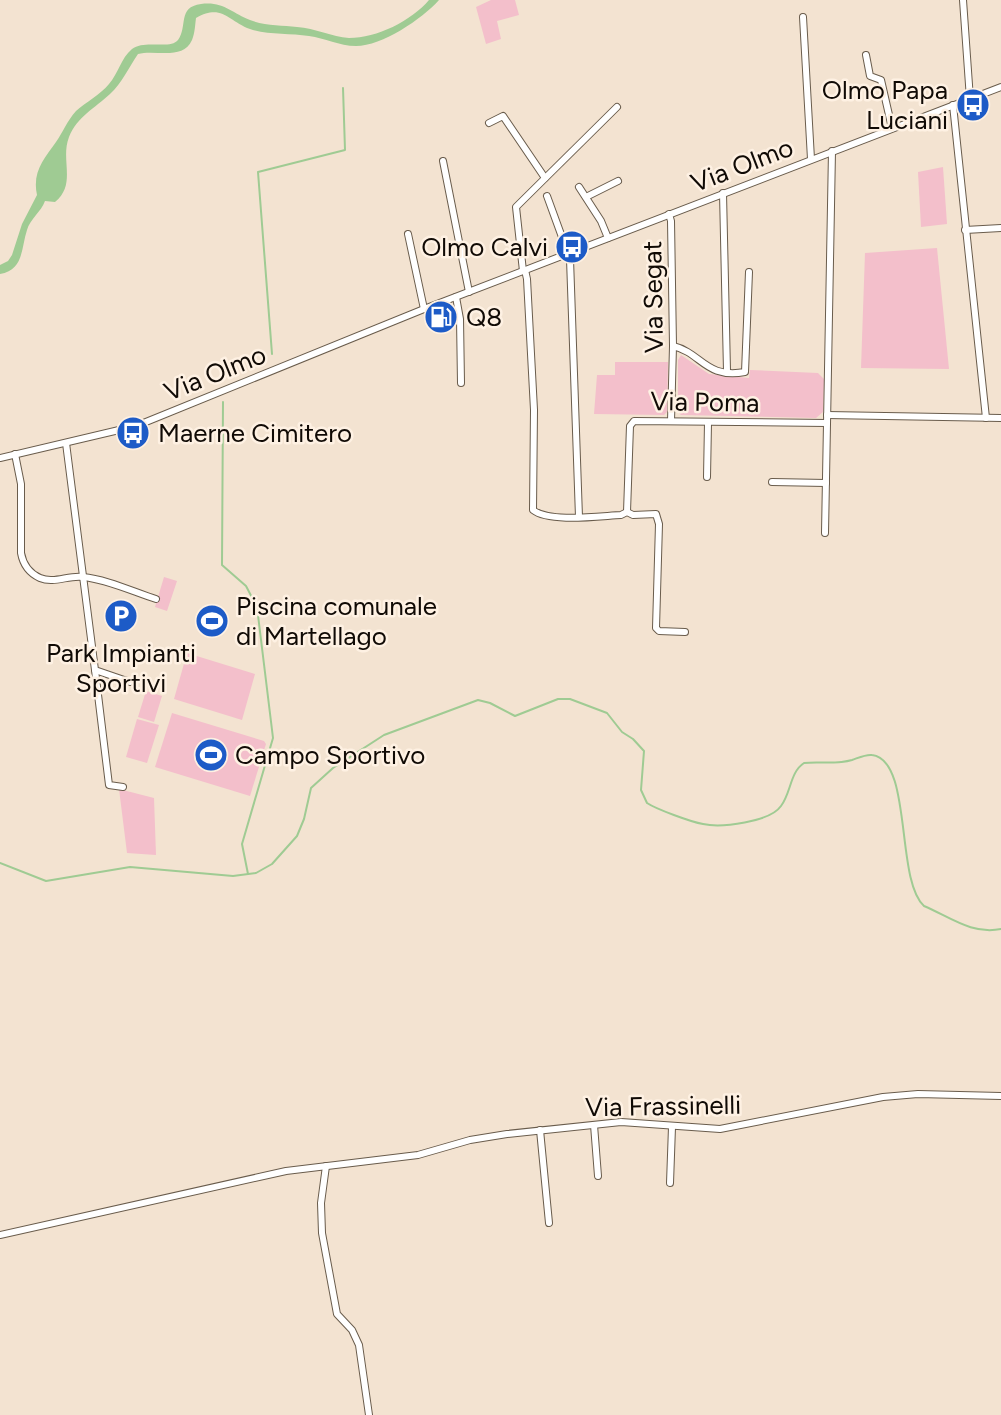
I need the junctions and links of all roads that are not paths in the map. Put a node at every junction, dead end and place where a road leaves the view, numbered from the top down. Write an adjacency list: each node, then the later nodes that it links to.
1 (963, 0): 5 (street)
2 (803, 17): 11 (street, Via Olmo)
3 (866, 55): 9 (street)
4 (1001, 87): 5 (street, Via Olmo)
5 (970, 99): 6 (street, Via Olmo)
6 (953, 105): 9 (street, Via Olmo); 21 (street)
7 (617, 107): 13 (street)
8 (489, 123): 13 (street)
9 (892, 128): 10 (street, Via Olmo)
10 (832, 151): 11 (street, Via Olmo); 35 (street)
11 (811, 159): 16 (street, Via Olmo)
12 (443, 161): 27 (street)
13 (545, 178): 25 (street)
14 (618, 181): 18 (street)
15 (579, 187): 18 (street)
16 (723, 193): 19 (street, Via Olmo); 31 (street)
17 (547, 196): 24 (street)
18 (586, 197): 23 (street)
19 (669, 214): 23 (street, Via Olmo); 30 (street, Via Segat)
20 (1001, 228): 21 (street)
21 (965, 230): 33 (street)
22 (408, 234): 29 (street)
23 (608, 238): 24 (street, Via Olmo)
24 (569, 253): 25 (street, Via Olmo); 45 (street)
25 (524, 271): 27 (street, Via Olmo); 45 (street)
26 (749, 272): 31 (street)
27 (469, 292): 28 (street, Via Olmo)
28 (456, 297): 29 (street, Via Olmo); 32 (street)
29 (424, 309): 38 (street, Via Olmo)
30 (673, 346): 31 (street); 36 (street, Via Segat)
31 (727, 372)
32 (461, 383)
33 (986, 418): 34 (street, Via Poma); 35 (street, Via Poma)
34 (1001, 418)
35 (827, 419): 37 (street, Via Poma); 43 (street)
36 (671, 421): 37 (street, Via Poma); 44 (street, Via Poma)
37 (708, 423): 41 (street)
38 (66, 443): 39 (street, Via Olmo); 47 (street)
39 (15, 454): 40 (street, Via Olmo); 47 (street)
40 (0, 458)
41 (707, 477)
42 (772, 482): 43 (street)
43 (826, 483): 46 (street)
44 (627, 512): 45 (street); 49 (street)
45 (579, 517)
46 (825, 533)
47 (81, 577): 48 (street); 50 (street)
48 (156, 599)
49 (685, 632)
50 (95, 670): 51 (street); 52 (street)
51 (130, 682)
52 (123, 787)
53 (1001, 1096): 55 (street, Via Frassinelli)
54 (594, 1125): 55 (street, Via Frassinelli); 56 (street, Via Frassinelli); 58 (street)
55 (672, 1126): 59 (street)
56 (540, 1130): 57 (street, Via Frassinelli); 60 (street)
57 (326, 1166): 61 (street, Via Frassinelli); 62 (street)
58 (598, 1177)
59 (670, 1183)
60 (548, 1223)
61 (0, 1235)
62 (369, 1415)

